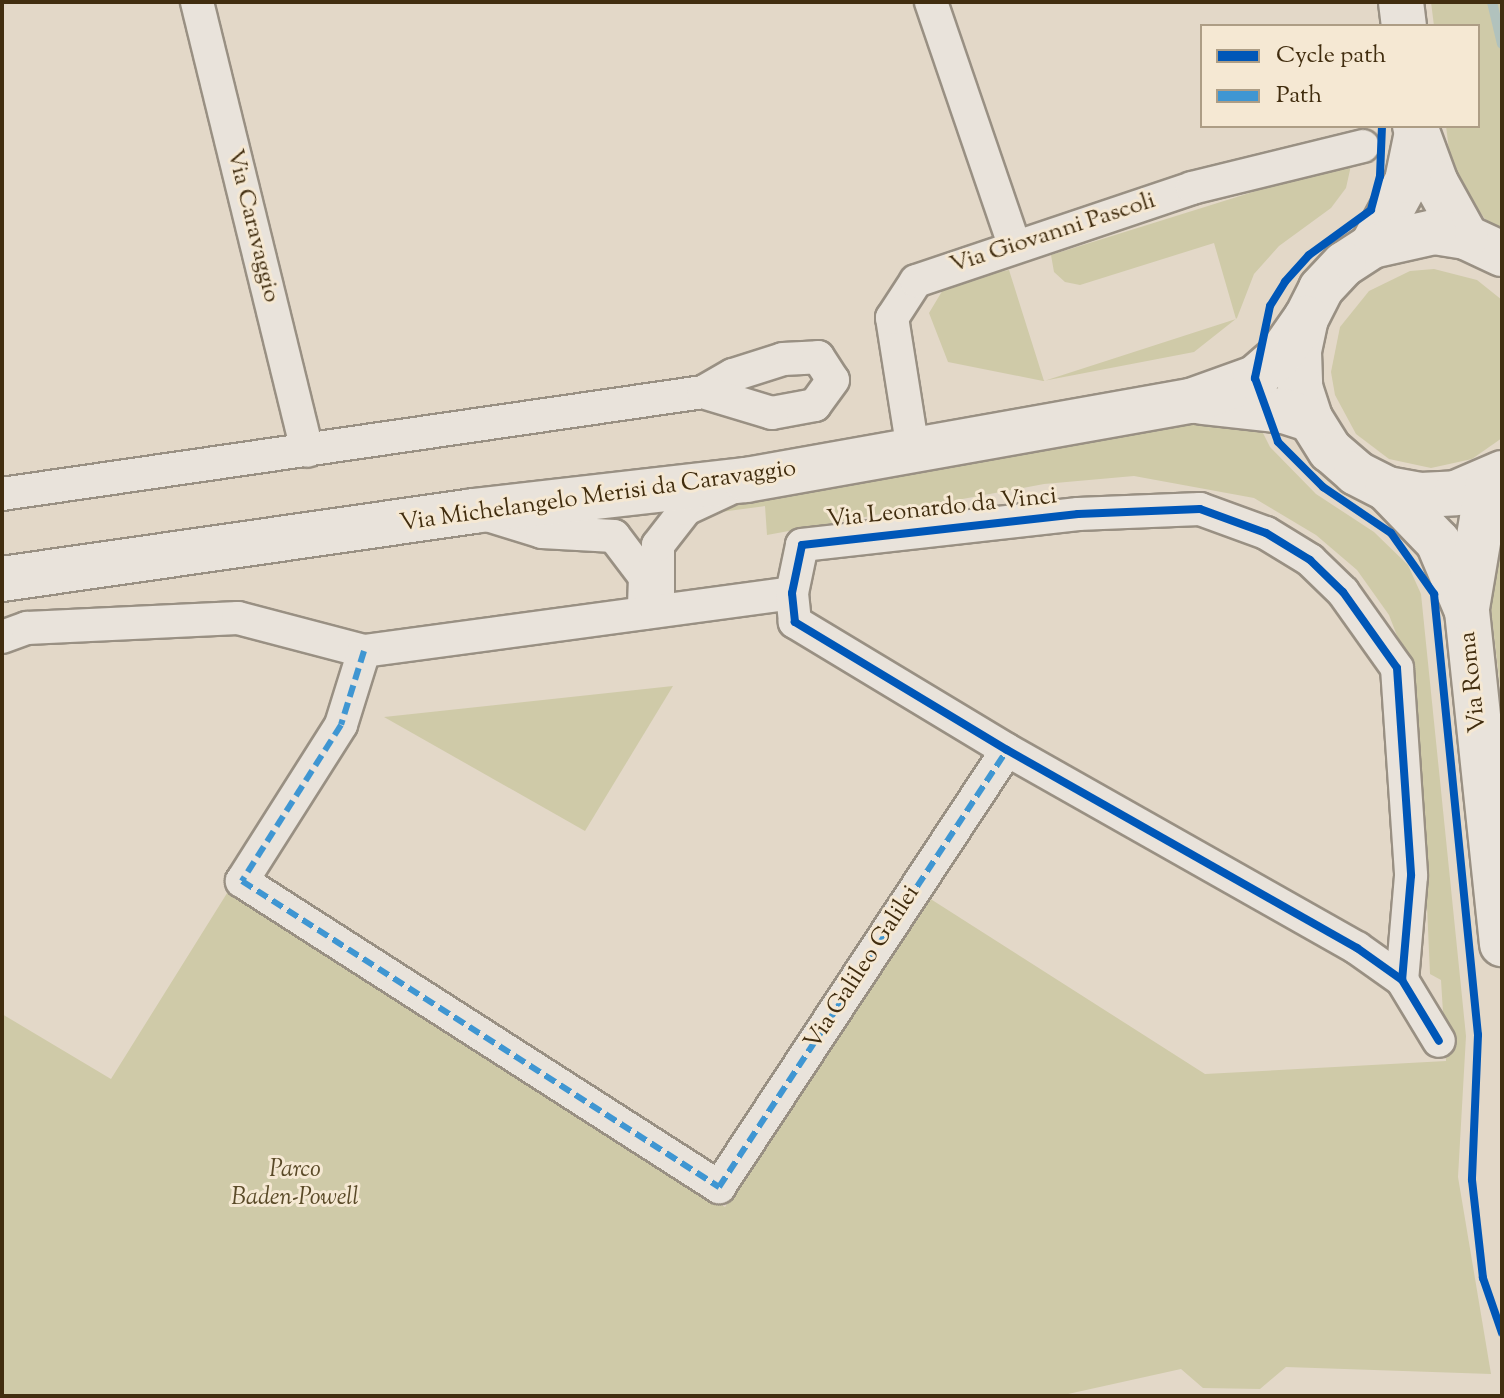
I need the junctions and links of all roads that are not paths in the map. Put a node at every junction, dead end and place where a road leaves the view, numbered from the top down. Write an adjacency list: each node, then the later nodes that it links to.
1 (197, 2): 15 (street, Via Caravaggio)
2 (931, 2): 7 (street)
3 (1401, 2): 4 (street)
4 (1404, 24)
5 (1416, 131): 8 (street, Via Roma); 9 (street, Via Roma)
6 (1363, 146): 7 (street, Via Giovanni Pascoli)
7 (1014, 244): 14 (street, Via Giovanni Pascoli)
8 (1372, 246): 9 (street, Via Roma); 10 (street, Via Roma)
9 (1484, 246)
10 (1306, 318): 12 (street, Via Michelangelo Merisi da Caravaggio); 13 (street, Via Roma)
11 (703, 392): 15 (street)
12 (1191, 401): 13 (street, Via Michelangelo Merisi da Caravaggio); 14 (street, Via Michelangelo Merisi da Caravaggio)
13 (1311, 420): 18 (street, Via Roma)
14 (913, 450): 17 (street, Via Michelangelo Merisi da Caravaggio)
15 (307, 451): 19 (street)
16 (1495, 478): 18 (street, Via Roma); 23 (street, Via Roma)
17 (746, 480): 20 (street, Via Michelangelo Merisi da Caravaggio); 24 (street)
18 (1387, 489): 23 (street, Via Roma)
19 (2, 494)
20 (473, 511): 21 (street, Via Michelangelo Merisi da Caravaggio); 24 (street)
21 (2, 579)
22 (792, 593): 24 (street); 27 (street); 29 (street, Via Leonardo da Vinci)
23 (1467, 611): 28 (street, Via Roma)
24 (651, 612): 26 (street)
25 (2, 637): 26 (street)
26 (364, 651): 27 (street, Via Galileo Galilei)
27 (1007, 750): 29 (street)
28 (1502, 944)
29 (1402, 980): 30 (street)
30 (1439, 1041)

